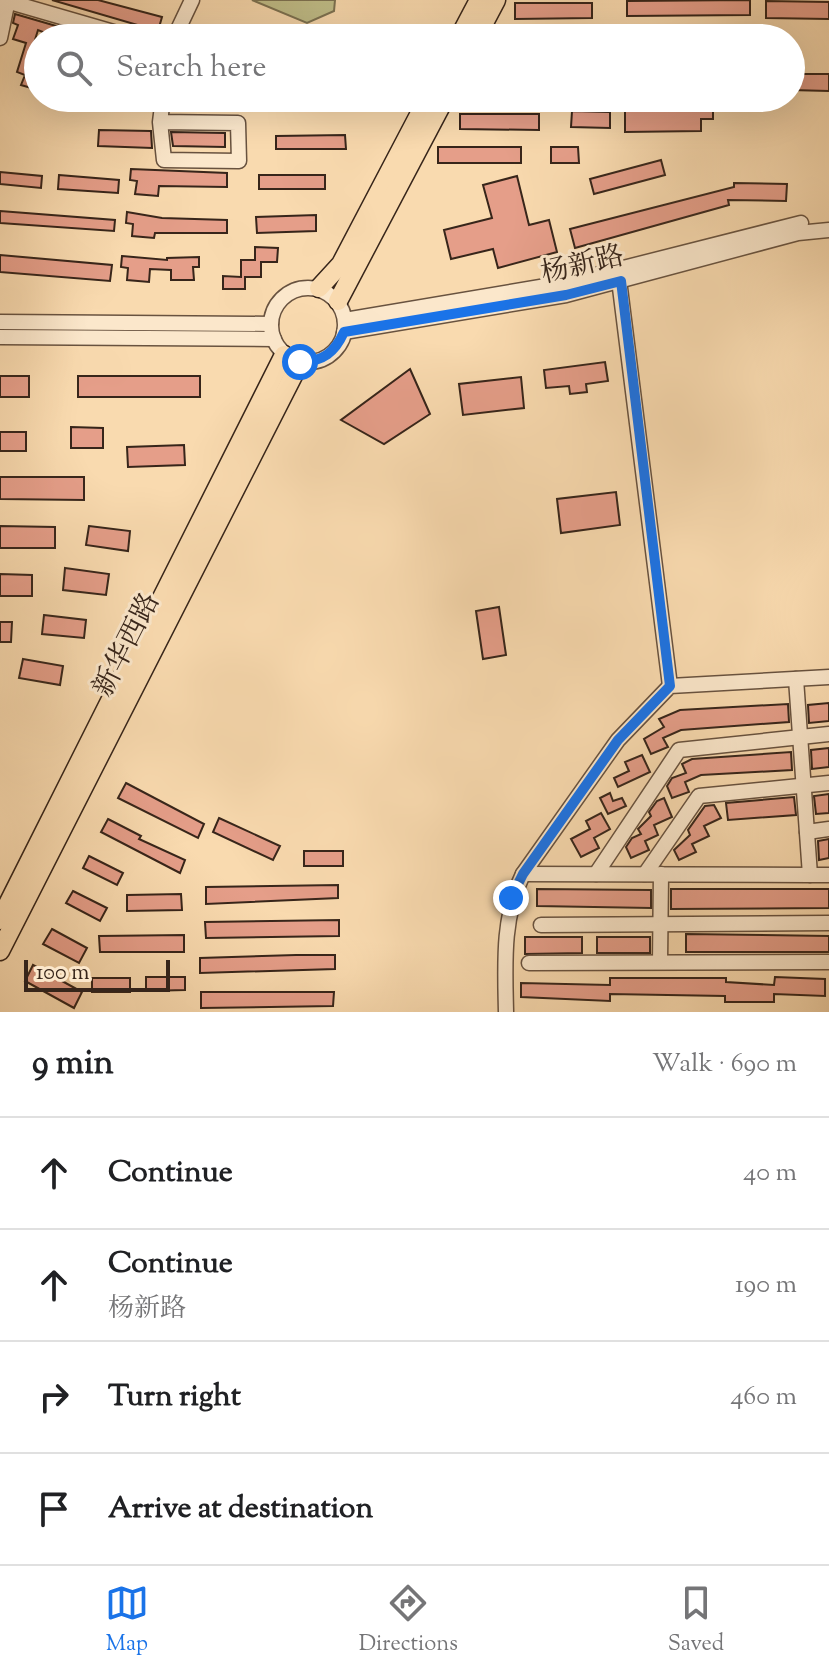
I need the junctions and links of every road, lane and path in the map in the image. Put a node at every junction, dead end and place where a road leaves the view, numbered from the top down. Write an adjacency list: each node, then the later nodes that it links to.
1 (6, 0): 5 (street); 9 (street)
2 (192, 0): 6 (street)
3 (479, 0): 7 (main road)
4 (496, 0): 8 (main road)
5 (87, 24)
6 (181, 24)
7 (466, 24)
8 (483, 24)
9 (0, 38)
10 (161, 112): 13 (street)
11 (421, 112): 17 (main road)
12 (438, 112): 18 (main road)
13 (160, 122): 13 (street)
14 (829, 223): 16 (street, 杨新路)
15 (829, 230): 16 (street, 杨新路)
16 (619, 275): 20 (street, 杨新路); 26 (street)
17 (319, 288): 18 (street); 21 (street)
18 (338, 301): 20 (street)
19 (0, 322): 21 (street)
20 (344, 326): 23 (street)
21 (272, 332): 22 (street); 23 (street)
22 (0, 337)
23 (292, 359): 39 (main road, 新华西路); 43 (main road, 新华西路)
24 (829, 677): 25 (street)
25 (796, 679): 26 (street); 28 (street)
26 (670, 686): 33 (street)
27 (829, 734): 28 (street)
28 (800, 737): 30 (street); 34 (street)
29 (829, 783): 30 (street)
30 (804, 785): 32 (street); 35 (street)
31 (829, 829): 32 (street)
32 (807, 832): 37 (street)
33 (523, 874): 34 (street); 47 (street)
34 (596, 874): 35 (street)
35 (645, 874): 36 (street)
36 (661, 874): 37 (street); 41 (street)
37 (810, 875): 38 (street)
38 (829, 875)
39 (0, 920)
40 (829, 923): 41 (street)
41 (660, 924): 42 (street); 44 (street)
42 (541, 925)
43 (0, 951)
44 (660, 962): 45 (street); 46 (street)
45 (829, 962)
46 (529, 963)
47 (506, 1012)

